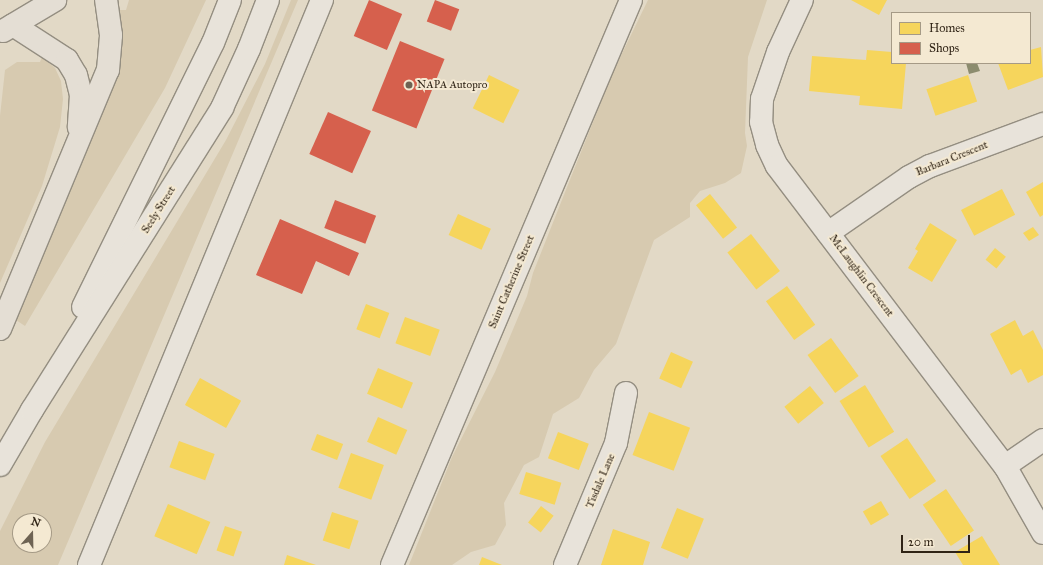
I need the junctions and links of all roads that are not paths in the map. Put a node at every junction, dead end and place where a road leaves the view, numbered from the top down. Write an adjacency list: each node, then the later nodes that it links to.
1 (55, 0): 8 (main road)
2 (106, 0): 10 (main road)
3 (230, 0): 14 (street, Seely Street)
4 (268, 0): 14 (street, Seely Street)
5 (322, 0): 19 (street)
6 (631, 0): 20 (street, Saint Catherine Street)
7 (802, 0): 11 (street, McLaughlin Crescent)
8 (7, 29): 10 (main road)
9 (1043, 124): 11 (street, Barbara Crescent)
10 (74, 152): 12 (main road)
11 (828, 233): 17 (street, McLaughlin Crescent)
12 (0, 329)
13 (626, 393): 21 (street, Tisdale Lane)
14 (32, 410): 16 (street, Seely Street)
15 (1043, 440): 17 (street)
16 (0, 465)
17 (1005, 466): 18 (street, McLaughlin Crescent)
18 (1043, 533)
19 (89, 565)
20 (392, 565)
21 (565, 565)

